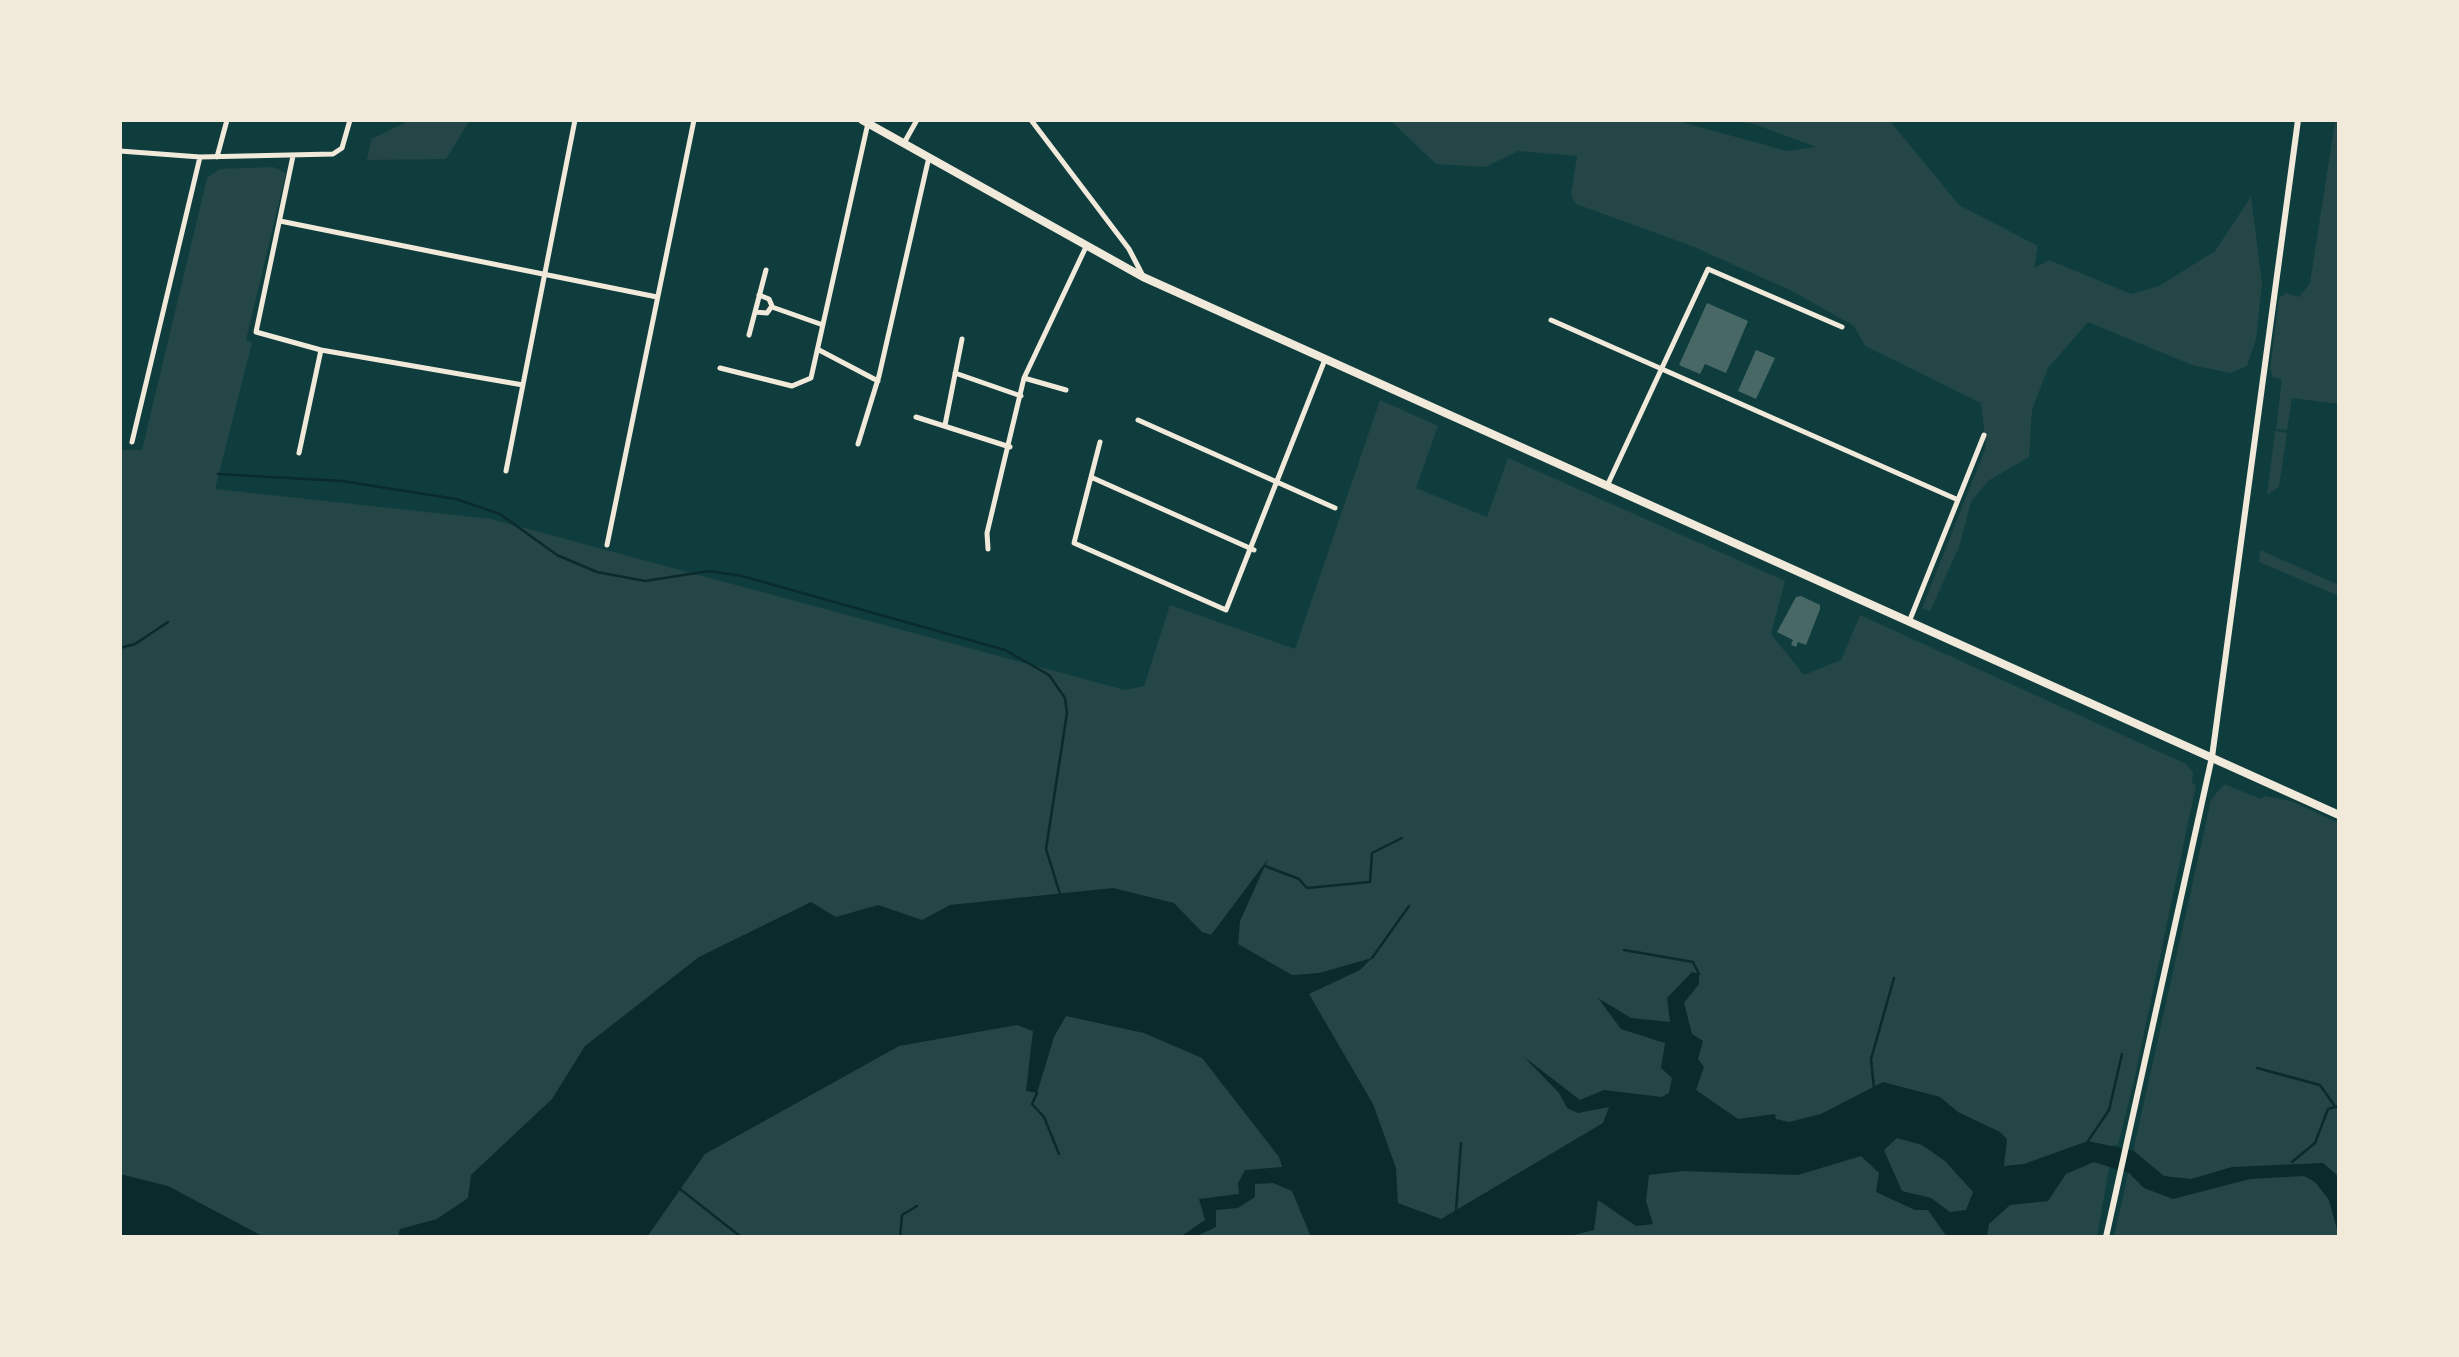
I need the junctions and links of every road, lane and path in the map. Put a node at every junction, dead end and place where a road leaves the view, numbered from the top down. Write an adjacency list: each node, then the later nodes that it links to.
1 (228, 120): 13 (street)
2 (350, 120): 11 (street)
3 (576, 120): 18 (street)
4 (694, 120): 21 (street)
5 (917, 120): 9 (street)
6 (1031, 120): 19 (street)
7 (2298, 120): 59 (street)
8 (865, 122): 9 (main road); 25 (street)
9 (904, 143): 12 (main road)
10 (120, 152): 14 (street)
11 (294, 156): 13 (street); 15 (street)
12 (929, 156): 16 (main road); 36 (street)
13 (218, 157): 14 (street)
14 (200, 158): 44 (street)
15 (280, 221): 18 (street); 29 (street)
16 (1086, 249): 19 (main road); 35 (street)
17 (766, 270): 20 (street)
18 (545, 275): 21 (street); 37 (street)
19 (1144, 278): 31 (main road)
20 (759, 295): 22 (street); 23 (street)
21 (658, 297): 55 (street)
22 (772, 308): 23 (street); 25 (street)
23 (755, 312): 27 (street)
24 (1550, 320): 33 (street)
25 (823, 325): 30 (street)
26 (1842, 327): 33 (street)
27 (749, 335)
28 (962, 339): 34 (street)
29 (321, 350): 37 (street); 48 (street)
30 (818, 350): 32 (street); 36 (street)
31 (1324, 362): 51 (street); 52 (main road)
32 (720, 368)
33 (1664, 368): 52 (street); 53 (street)
34 (955, 373): 39 (street); 42 (street)
35 (1024, 378): 38 (street); 39 (street)
36 (878, 381): 46 (street)
37 (522, 386): 49 (street)
38 (1066, 390)
39 (1022, 396): 47 (street)
40 (916, 417): 42 (street)
41 (1138, 420): 51 (street)
42 (945, 425): 47 (street)
43 (1984, 434): 53 (street)
44 (132, 442)
45 (1100, 442): 50 (street)
46 (858, 444)
47 (1010, 447): 56 (street)
48 (299, 453)
49 (506, 471)
50 (1093, 478): 57 (street); 57 (street)
51 (1279, 482): 54 (street); 57 (street)
52 (1606, 489): 58 (main road)
53 (1956, 499): 58 (street)
54 (1335, 508)
55 (608, 545)
56 (988, 549)
57 (1254, 550)
58 (1908, 623): 59 (main road)
59 (2212, 757): 60 (main road); 61 (street)
60 (2339, 814)
61 (2106, 1237)

